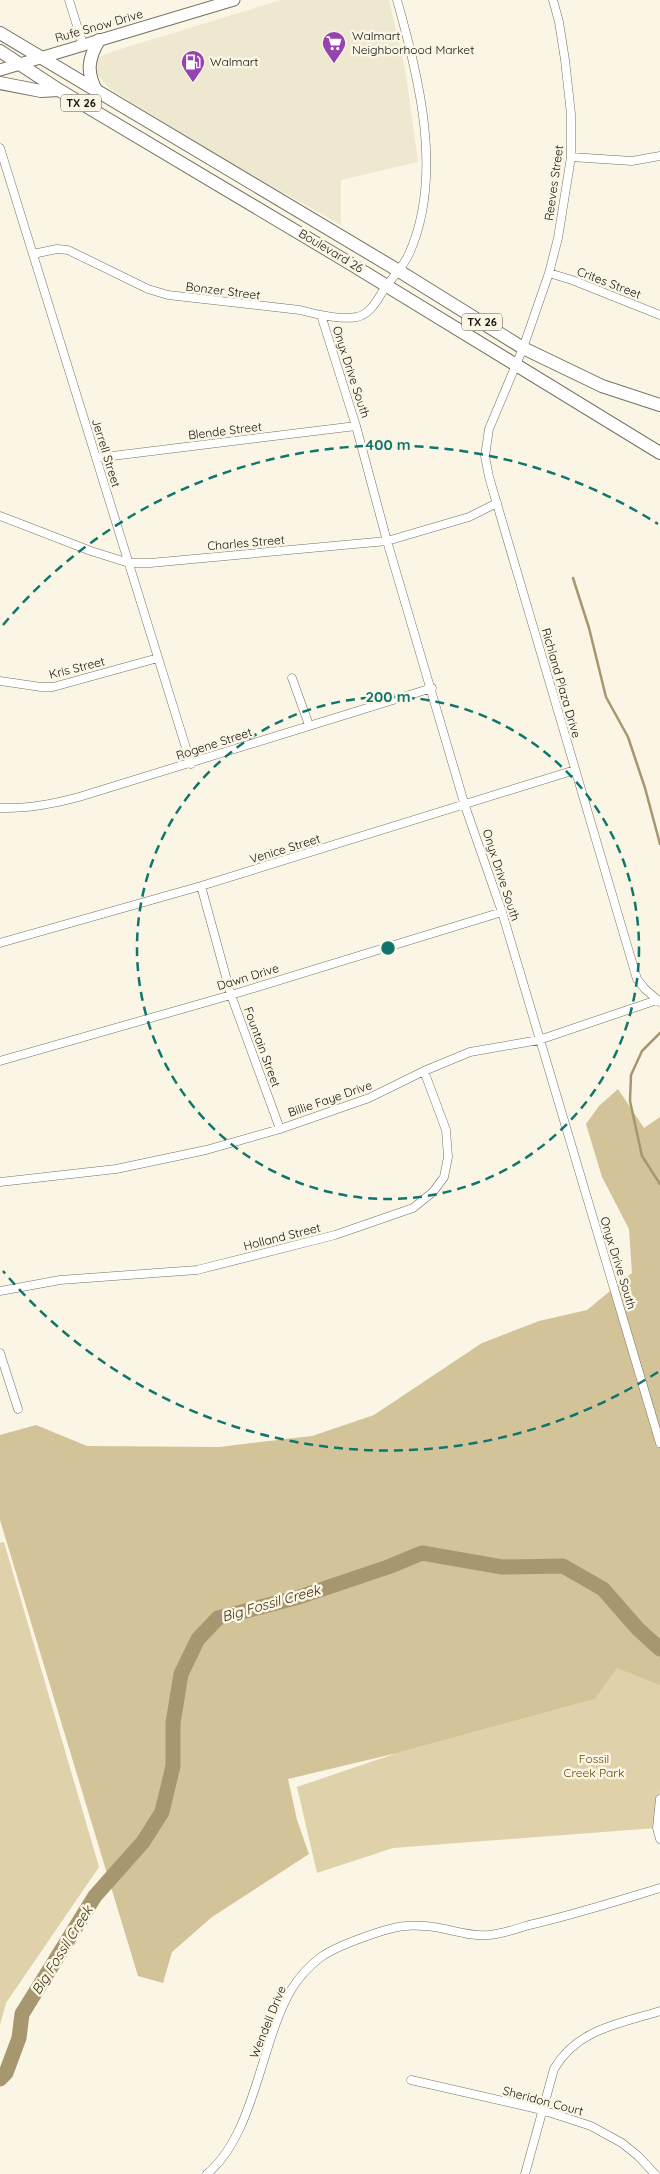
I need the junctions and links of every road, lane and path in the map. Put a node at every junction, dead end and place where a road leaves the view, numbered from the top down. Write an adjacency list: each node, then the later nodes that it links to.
1 (69, 0): 8 (street)
2 (234, 0): 5 (main road, Rufe Snow Drive)
3 (397, 0): 22 (street, Bonzer Street)
4 (553, 0): 18 (street, Reeves Street)
5 (218, 2): 7 (main road, Rufe Snow Drive)
6 (0, 33): 10 (main road, Boulevard 26 / TX 26)
7 (99, 40): 8 (main road, Rufe Snow Drive); 15 (main road)
8 (83, 45): 10 (main road, Rufe Snow Drive)
9 (0, 51): 11 (main road, Boulevard 26 / TX 26)
10 (39, 58): 11 (main road, Rufe Snow Drive); 15 (main road, Boulevard 26 / TX 26)
11 (20, 64): 12 (main road, Rufe Snow Drive); 14 (main road, Boulevard 26 / TX 26)
12 (0, 70)
13 (0, 83): 14 (main road)
14 (59, 90): 20 (main road, Boulevard 26 / TX 26)
15 (97, 92): 19 (main road, Boulevard 26 / TX 26)
16 (0, 148): 21 (street, Jerrell Street)
17 (660, 156): 18 (street)
18 (571, 157): 23 (street, Reeves Street)
19 (220, 166): 20 (main road); 22 (main road, Boulevard 26 / TX 26)
20 (211, 180): 24 (main road, Boulevard 26 / TX 26)
21 (33, 254): 26 (street, Bonzer Street); 32 (street, Jerrell Street)
22 (399, 270): 24 (street, Bonzer Street); 27 (main road, Boulevard 26 / TX 26)
23 (549, 273): 25 (street, Crites Street); 27 (street, Reeves Street)
24 (387, 285): 26 (street, Bonzer Street); 28 (main road, Boulevard 26 / TX 26)
25 (660, 314)
26 (321, 315): 30 (street, Onyx Drive South)
27 (523, 348): 28 (street, Reeves Street); 29 (main road, Boulevard 26 / TX 26)
28 (516, 364): 31 (main road, Boulevard 26 / TX 26); 33 (street, Richland Plaza Drive)
29 (660, 405)
30 (356, 426): 32 (street, Blende Street); 35 (street, Onyx Drive South)
31 (660, 453)
32 (96, 458): 36 (street, Jerrell Street)
33 (496, 503): 35 (street, Charles Street); 43 (street, Richland Plaza Drive)
34 (0, 516): 36 (street, Charles Street)
35 (387, 541): 36 (street, Charles Street); 40 (street, Onyx Drive South)
36 (128, 563): 37 (street, Jerrell Street)
37 (158, 658): 39 (street, Kris Street); 42 (street, Jerrell Street)
38 (292, 678): 41 (street)
39 (0, 681)
40 (432, 688): 41 (street, Rogene Street); 44 (street, Onyx Drive South)
41 (309, 725): 42 (street, Rogene Street)
42 (191, 764): 45 (street, Rogene Street)
43 (575, 770): 44 (street, Venice Street); 50 (street, Richland Plaza Drive)
44 (466, 806): 46 (street, Venice Street); 47 (street, Onyx Drive South)
45 (0, 808)
46 (200, 886): 48 (street, Venice Street); 49 (street, Fountain Street)
47 (502, 912): 49 (street, Dawn Drive); 51 (street, Onyx Drive South)
48 (0, 943)
49 (231, 994): 52 (street, Dawn Drive); 54 (street, Fountain Street)
50 (659, 1001): 51 (street, Billie Faye Drive)
51 (539, 1040): 53 (street, Billie Faye Drive); 59 (street, Onyx Drive South)
52 (0, 1061)
53 (424, 1071): 54 (street, Billie Faye Drive); 56 (street, Holland Street)
54 (280, 1129): 55 (street, Billie Faye Drive)
55 (0, 1182)
56 (0, 1291)
57 (0, 1353): 58 (street)
58 (18, 1409)
59 (660, 1443)
60 (660, 1799): 61 (street)
61 (660, 1839)
62 (660, 1888): 66 (street, Wendell Drive)
63 (660, 2011): 65 (street)
64 (411, 2080): 65 (street, Sheridon Court)
65 (542, 2110): 67 (street); 68 (street, Sheridon Court)
66 (207, 2174)
67 (525, 2174)
68 (655, 2174)

